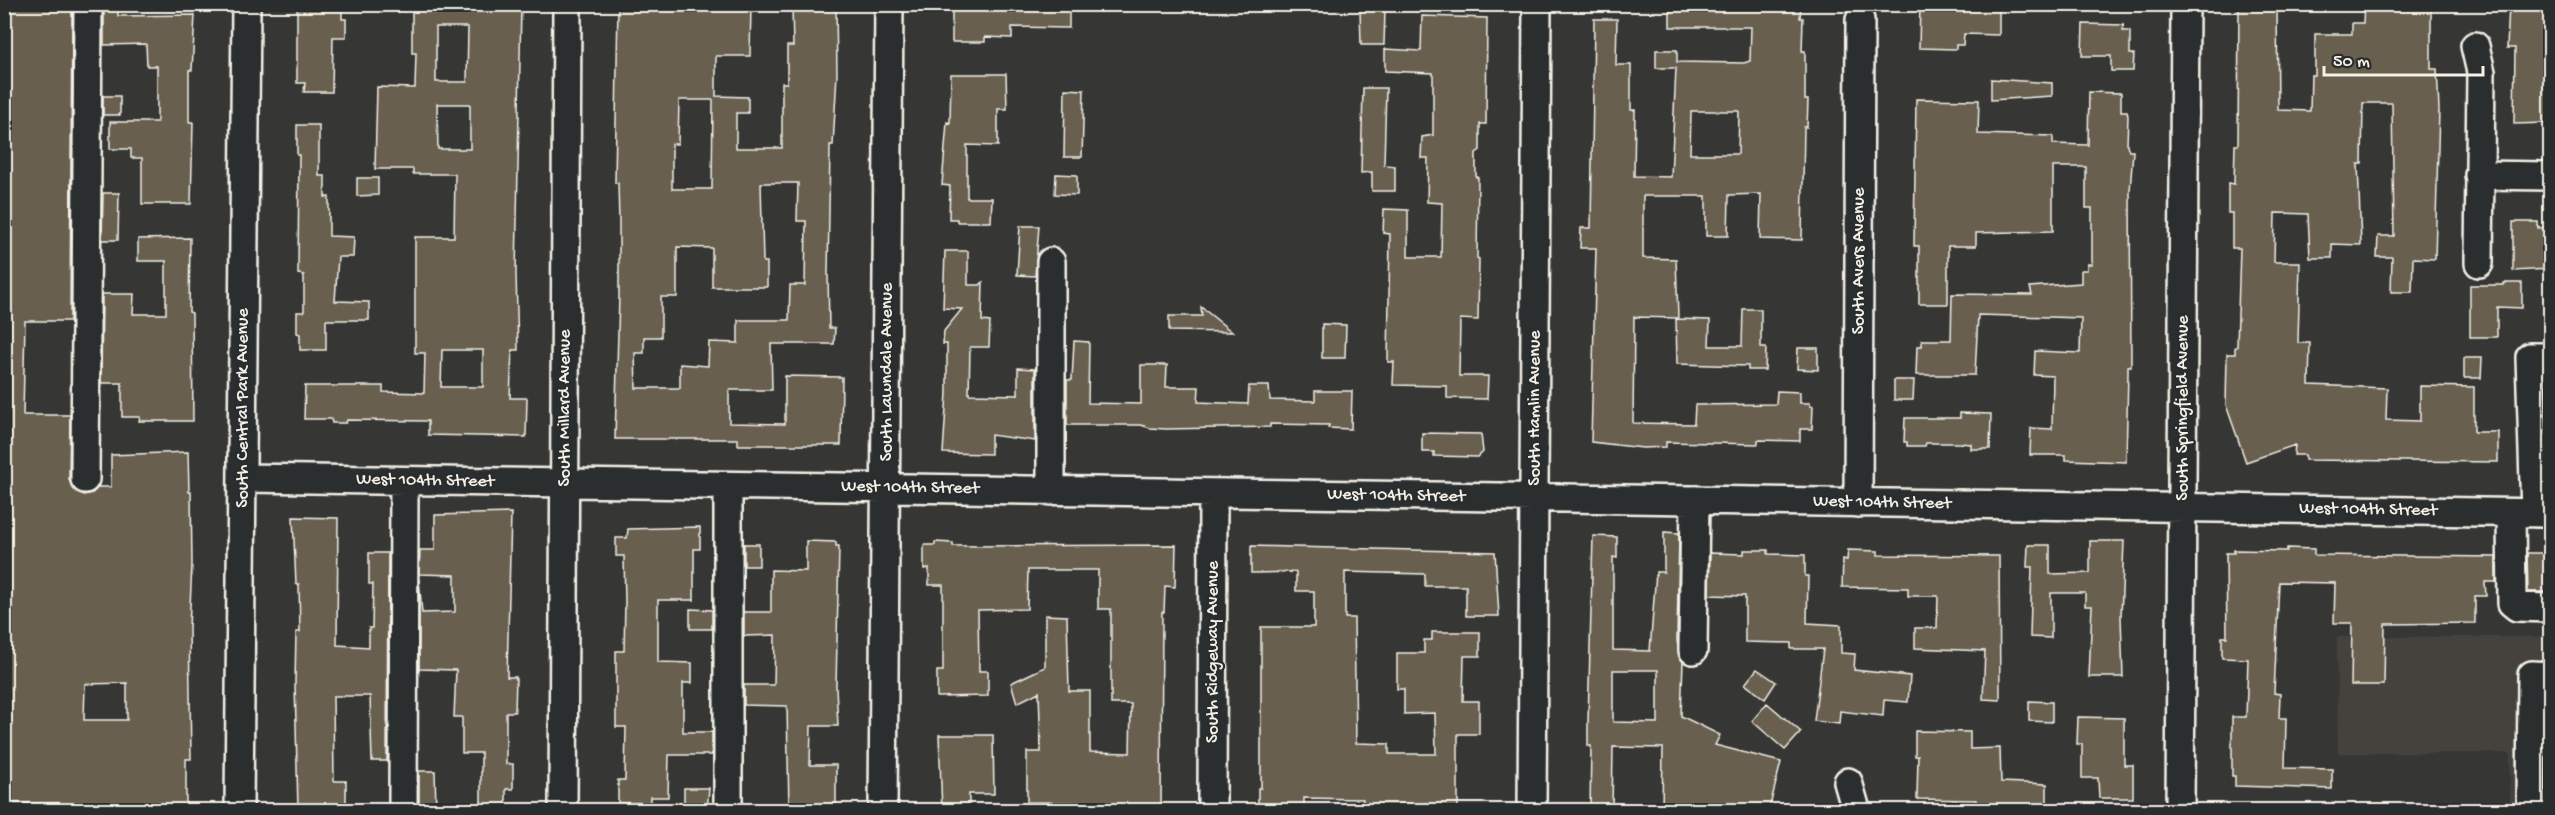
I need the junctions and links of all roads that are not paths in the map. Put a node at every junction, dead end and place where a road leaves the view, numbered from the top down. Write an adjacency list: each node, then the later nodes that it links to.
1 (88, 4): 15 (street)
2 (246, 4): 14 (street, South Central Park Avenue)
3 (567, 4): 17 (street, South Millard Avenue)
4 (890, 4): 19 (street, South Lawndale Avenue)
5 (1537, 4): 22 (street, South Hamlin Avenue)
6 (2185, 4): 25 (street, South Springfield Avenue)
7 (1860, 20): 24 (street, South Avers Avenue)
8 (2475, 46): 9 (street)
9 (2479, 175): 10 (street); 12 (street)
10 (2550, 176)
11 (1051, 262): 20 (street)
12 (2479, 263)
13 (2550, 357): 26 (street)
14 (242, 478): 16 (street, West 104th Street); 32 (street, South Central Park Avenue)
15 (85, 479)
16 (404, 481): 17 (street, West 104th Street); 33 (street)
17 (564, 483): 18 (street, West 104th Street); 34 (street, South Millard Avenue)
18 (728, 486): 19 (street, West 104th Street); 35 (street)
19 (886, 488): 20 (street, West 104th Street); 36 (street, South Lawndale Avenue)
20 (1051, 490): 21 (street, West 104th Street)
21 (1213, 493): 22 (street, West 104th Street); 37 (street, South Ridgeway Avenue)
22 (1534, 498): 23 (street, West 104th Street); 38 (street, South Hamlin Avenue)
23 (1695, 500): 24 (street, West 104th Street); 28 (street)
24 (1858, 503): 25 (street, West 104th Street)
25 (2183, 507): 26 (street, West 104th Street); 40 (street, South Springfield Avenue)
26 (2532, 513): 27 (street)
27 (2550, 608)
28 (1693, 650)
29 (2550, 676): 31 (street)
30 (1848, 782): 39 (street)
31 (2537, 794)
32 (239, 810)
33 (403, 810)
34 (563, 810)
35 (728, 810)
36 (883, 810)
37 (1212, 810)
38 (1532, 810)
39 (1856, 810)
40 (2180, 810)

